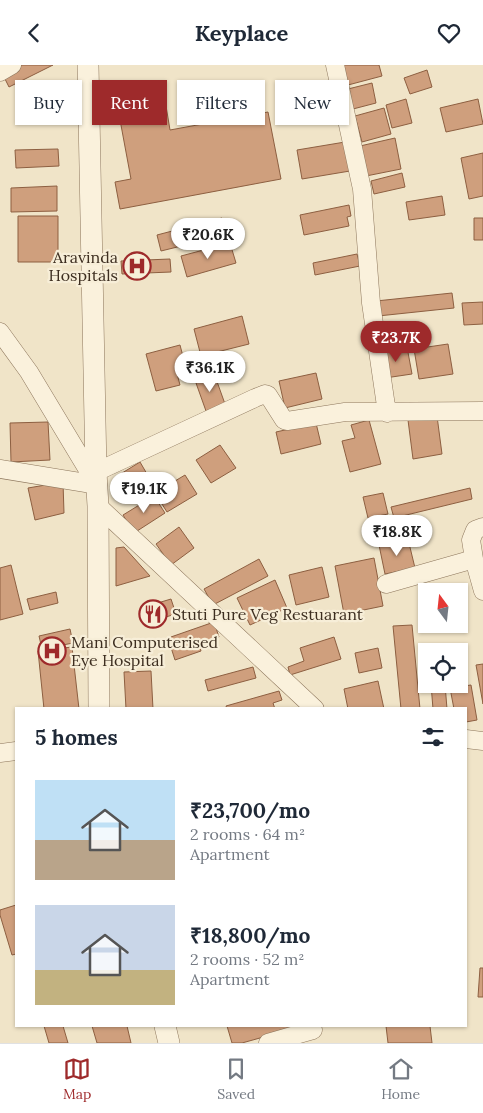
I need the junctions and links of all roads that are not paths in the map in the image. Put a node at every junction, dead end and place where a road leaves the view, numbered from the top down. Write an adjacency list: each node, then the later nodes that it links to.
1 (12, 65): 4 (street)
2 (88, 65): 9 (street)
3 (336, 65): 7 (street)
4 (0, 72)
5 (0, 332): 9 (street)
6 (483, 411): 7 (street)
7 (387, 413): 9 (street)
8 (0, 469): 9 (street)
9 (97, 488): 14 (street); 15 (street)
10 (483, 527): 11 (street)
11 (474, 559): 12 (street); 13 (street)
12 (386, 585)
13 (483, 591)
14 (99, 707)
15 (314, 707)
16 (467, 739): 17 (street)
17 (483, 741)
18 (15, 751): 19 (street)
19 (0, 753)
20 (164, 1027): 22 (street)
21 (313, 1030): 23 (street)
22 (169, 1043)
23 (268, 1043)

